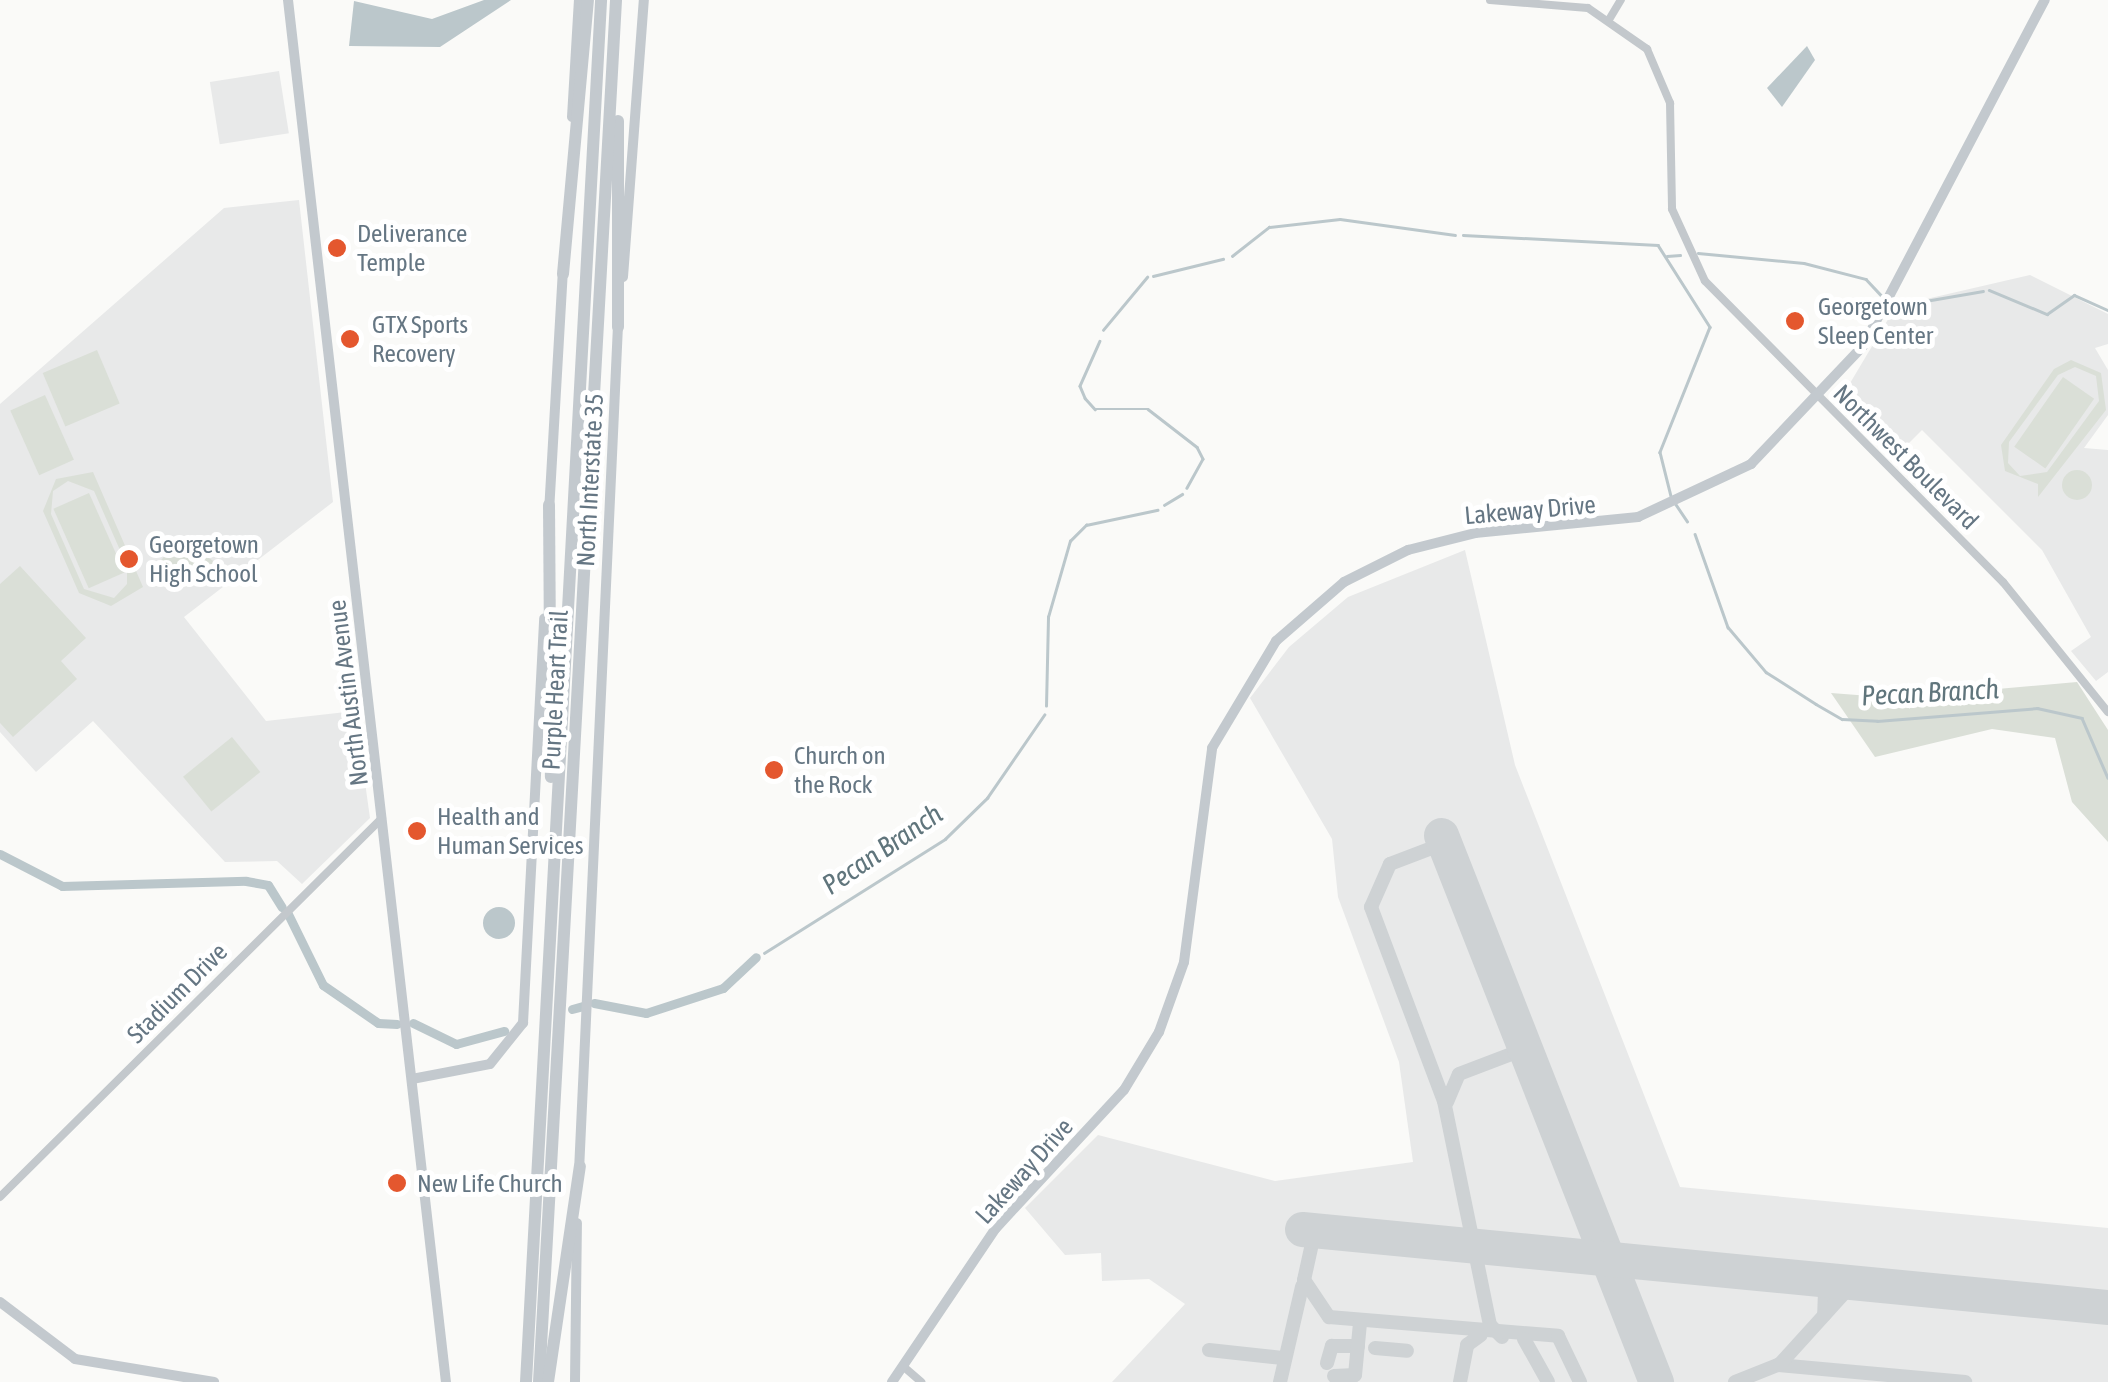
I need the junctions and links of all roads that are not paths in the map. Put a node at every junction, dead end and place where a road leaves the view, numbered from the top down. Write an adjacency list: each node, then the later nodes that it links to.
1 (288, 0): 17 (main road, North Austin Avenue)
2 (579, 0): 12 (main road, North Interstate 35)
3 (588, 0): 12 (highway)
4 (602, 0): 18 (highway, Purple Heart Trail)
5 (616, 0): 11 (highway, Purple Heart Trail)
6 (644, 0): 13 (main road, North Interstate 35)
7 (1490, 0): 10 (street, Northwest Boulevard)
8 (1621, 0): 10 (street)
9 (2045, 0): 14 (main road, Lakeway Drive)
10 (1610, 18): 14 (street, Northwest Boulevard)
11 (615, 19): 13 (highway); 27 (highway, Purple Heart Trail)
12 (563, 274): 15 (main road, North Interstate 35)
13 (618, 328): 20 (main road, North Interstate 35)
14 (1818, 398): 16 (street, Northwest Boulevard); 23 (main road, Lakeway Drive)
15 (549, 505): 18 (highway); 19 (main road, North Interstate 35)
16 (2108, 712)
17 (382, 818): 19 (main road, North Austin Avenue); 21 (street, Stadium Drive)
18 (552, 895): 26 (highway, Purple Heart Trail)
19 (412, 1080): 25 (main road, North Austin Avenue)
20 (580, 1166): 28 (highway); 29 (main road, North Interstate 35)
21 (0, 1197)
22 (0, 1302): 24 (main road)
23 (904, 1367): 30 (main road, Lakeway Drive); 31 (street)
24 (214, 1382)
25 (446, 1382)
26 (526, 1382)
27 (539, 1382)
28 (548, 1382)
29 (576, 1382)
30 (892, 1382)
31 (921, 1382)

